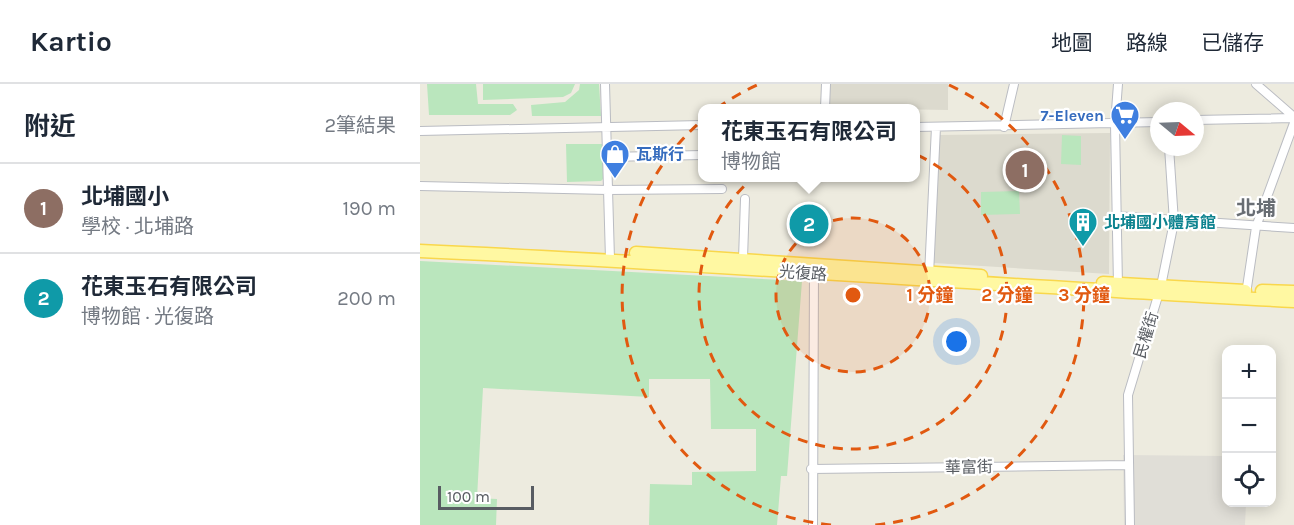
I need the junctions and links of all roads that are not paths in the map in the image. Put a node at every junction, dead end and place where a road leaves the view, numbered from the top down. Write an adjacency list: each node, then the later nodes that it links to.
1 (605, 84): 15 (street)
2 (826, 84): 6 (street)
3 (1014, 84): 14 (street)
4 (1118, 84): 10 (street)
5 (1256, 84): 7 (street)
6 (825, 104)
7 (1294, 119): 8 (street); 26 (street)
8 (1204, 120)
9 (1150, 122): 10 (street)
10 (1115, 124): 14 (street); 24 (street)
11 (698, 125): 15 (street)
12 (920, 127): 13 (street)
13 (936, 127): 14 (street); 33 (street)
14 (1004, 127)
15 (607, 128): 16 (street); 19 (street)
16 (420, 131)
17 (698, 155): 19 (street)
18 (1170, 156): 25 (street, 民權街)
19 (607, 158): 22 (street)
20 (420, 186): 22 (street)
21 (722, 189): 22 (street)
22 (608, 190): 30 (street)
23 (745, 199): 31 (street)
24 (1115, 216): 25 (street); 34 (street)
25 (1174, 222): 26 (street); 35 (street, 民權街)
26 (1256, 227): 27 (street); 37 (street)
27 (1294, 228)
28 (420, 243): 30 (main road, 光復路)
29 (420, 251): 30 (main road, 光復路)
30 (610, 255): 31 (main road, 光復路); 32 (main road, 光復路)
31 (743, 259): 32 (main road, 光復路)
32 (814, 269): 33 (main road, 光復路); 40 (street)
33 (929, 276): 34 (main road, 光復路)
34 (1118, 288): 35 (main road, 光復路)
35 (1159, 291): 37 (main road, 光復路); 39 (street, 民權街)
36 (1294, 292): 37 (main road, 光復路)
37 (1246, 295): 38 (main road, 光復路)
38 (1294, 301)
39 (1128, 465): 40 (street, 華富街); 42 (street, 民權街)
40 (811, 469): 41 (street)
41 (813, 525)
42 (1130, 525)

